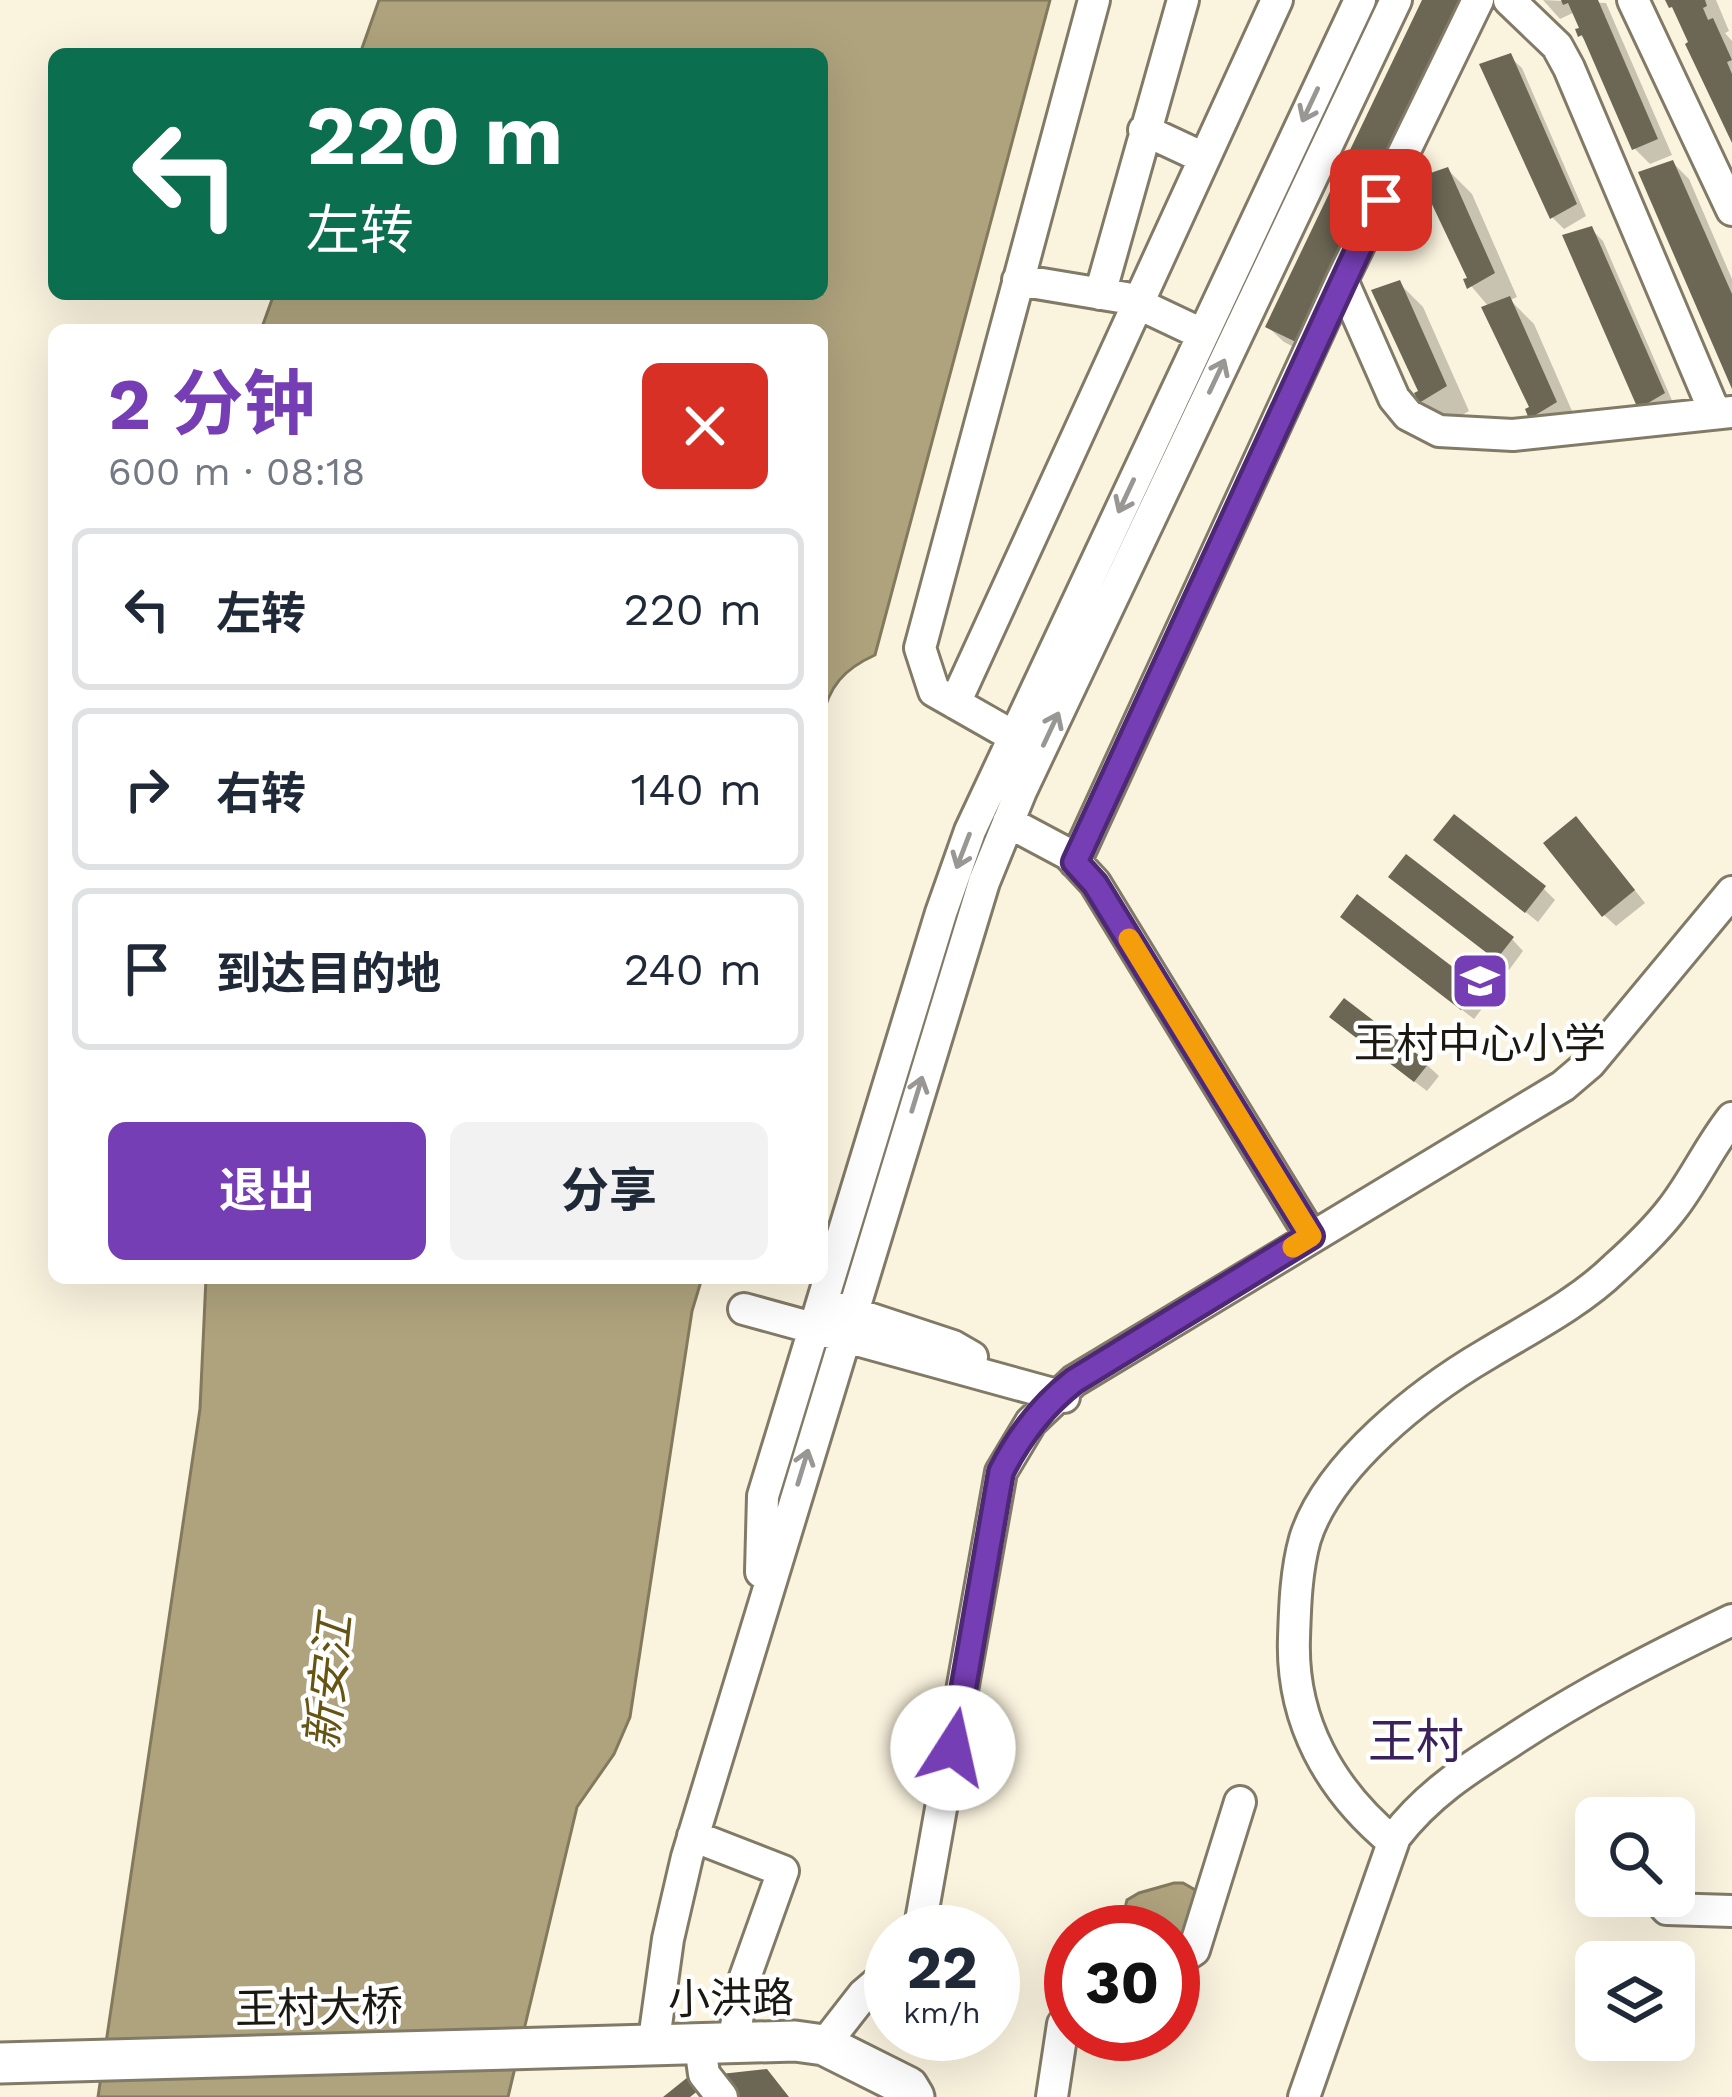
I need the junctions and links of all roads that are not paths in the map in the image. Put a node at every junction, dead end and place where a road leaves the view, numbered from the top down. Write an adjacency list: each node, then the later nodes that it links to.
1 (1094, 0): 12 (street)
2 (1184, 0): 9 (street)
3 (1277, 0): 10 (street)
4 (1360, 0): 16 (street, one-way to 16)
5 (1396, 0): 20 (street, one-way to 5)
6 (1478, 0): 13 (street)
7 (1508, 0): 17 (street)
8 (1633, 0): 11 (street)
9 (1144, 130): 10 (street); 14 (street)
10 (1204, 158): 15 (street)
11 (1732, 210)
12 (1018, 280): 14 (street); 18 (street)
13 (1342, 280): 17 (street); 21 (street)
14 (1100, 293): 15 (street)
15 (1137, 303): 16 (street); 18 (street)
16 (1202, 334): 19 (street, one-way to 19)
17 (1723, 412)
18 (955, 703): 19 (street)
19 (1013, 736): 25 (street, one-way to 25)
20 (1008, 821): 21 (street); 25 (street, one-way to 20)
21 (1075, 862): 24 (street)
22 (1732, 892): 24 (street)
23 (1732, 1118): 31 (street)
24 (1311, 1236): 27 (street)
25 (836, 1308): 27 (street); 30 (street)
26 (744, 1309): 27 (street)
27 (1057, 1399): 32 (street)
28 (1732, 1620): 31 (street)
29 (1240, 1802): 35 (street)
30 (693, 1836): 37 (street); 39 (street)
31 (1393, 1842): 46 (street)
32 (924, 1905)
33 (1695, 1910): 34 (street)
34 (1732, 1911)
35 (1200, 1931)
36 (864, 1994): 38 (street)
37 (716, 2044): 38 (main road, 小洪路); 39 (main road, 小洪路); 44 (street)
38 (824, 2045): 43 (main road, 小洪路)
39 (653, 2047): 40 (main road, 小洪路)
40 (607, 2049): 42 (main road, 王村大桥)
41 (1057, 2061): 45 (street)
42 (17, 2062)
43 (906, 2094)
44 (722, 2097)
45 (1052, 2097)
46 (1304, 2097)

